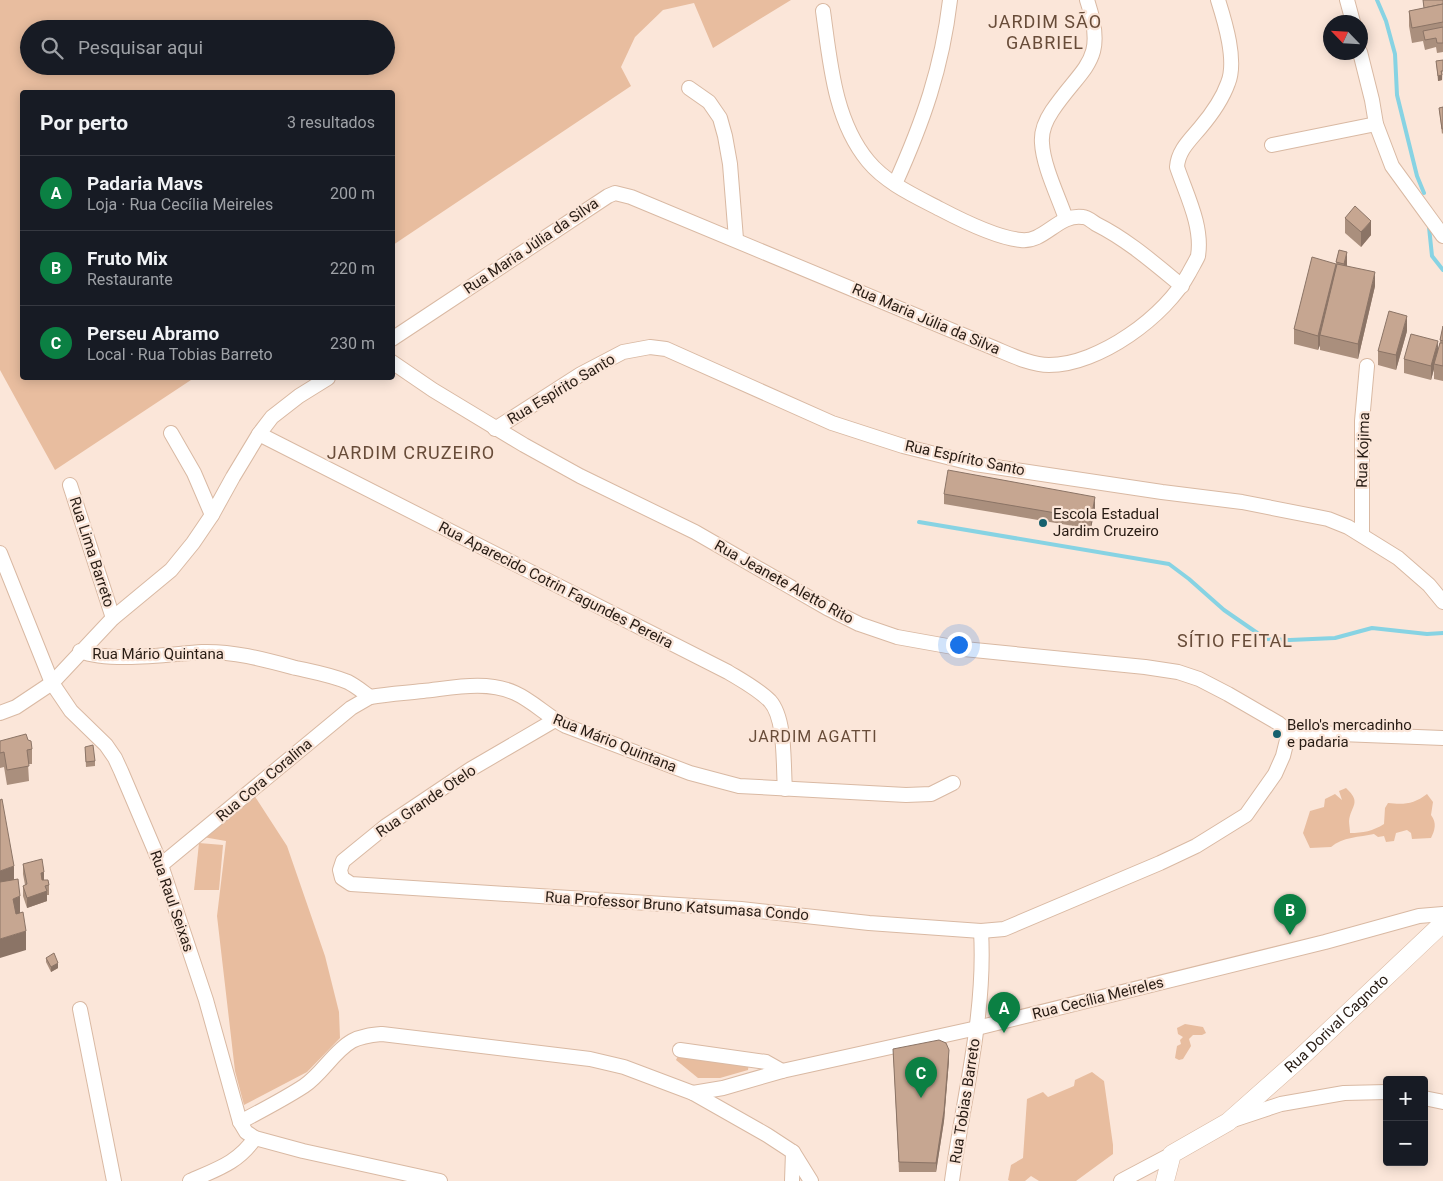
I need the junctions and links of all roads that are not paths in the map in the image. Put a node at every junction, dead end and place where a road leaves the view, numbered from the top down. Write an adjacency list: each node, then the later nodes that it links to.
1 (950, 0): 11 (street)
2 (1087, 0): 12 (street)
3 (1218, 0): 15 (street, Rua Maria Júlia da Silva)
4 (1347, 0): 6 (street)
5 (822, 11): 11 (street)
6 (1351, 15)
7 (1362, 60): 9 (street)
8 (689, 88): 14 (street)
9 (1376, 124): 10 (street); 13 (street)
10 (1272, 145)
11 (896, 184): 12 (street)
12 (1066, 219): 15 (street)
13 (1443, 236)
14 (736, 239): 15 (street, Rua Maria Júlia da Silva); 16 (street, Rua Maria Júlia da Silva)
15 (1182, 286)
16 (395, 337)
17 (395, 364): 20 (street, Rua Jeanete Aletto Rito)
18 (1367, 366): 25 (street, Rua Kojima)
19 (325, 380): 22 (street)
20 (495, 429): 25 (street, Rua Espírito Santo); 34 (street, Rua Jeanete Aletto Rito)
21 (171, 433): 24 (street)
22 (259, 434): 24 (street); 37 (street, Rua Aparecido Cotrin Fagundes Pereira)
23 (70, 485): 28 (street, Rua Lima Barreto)
24 (212, 515): 28 (street)
25 (1362, 535): 27 (street, Rua Espírito Santo)
26 (0, 553): 30 (street, Rua Raul Seixas)
27 (1443, 602)
28 (113, 618): 29 (street)
29 (80, 651): 30 (street); 31 (street, Rua Mário Quintana)
30 (52, 683): 32 (street); 38 (street, Rua Raul Seixas)
31 (370, 697): 33 (street, Rua Mário Quintana); 38 (street, Rua Cora Coralina)
32 (0, 713)
33 (554, 720): 37 (street, Rua Mário Quintana); 39 (street, Rua Grande Otelo)
34 (1289, 732): 35 (street); 42 (street, Rua Professor Bruno Katsumasa Condo)
35 (1443, 738)
36 (953, 783): 37 (street, Rua Mário Quintana)
37 (785, 789)
38 (160, 865): 51 (street, Rua Raul Seixas)
39 (372, 886): 42 (street, Rua Professor Bruno Katsumasa Condo)
40 (1443, 914): 44 (street, Rua Cecília Meireles)
41 (1443, 923): 52 (street, Rua Dorival Cagnoto)
42 (981, 931): 44 (street, Rua Tobias Barreto)
43 (80, 1009): 56 (street)
44 (977, 1028): 46 (street, Rua Cecília Meireles); 61 (street, Rua Tobias Barreto)
45 (680, 1050): 46 (street)
46 (782, 1071): 48 (street, Rua Cecília Meireles)
47 (1383, 1092): 52 (street)
48 (693, 1093): 51 (street); 54 (street)
49 (1428, 1099): 50 (street)
50 (1443, 1102)
51 (240, 1122): 53 (street, Rua Raul Seixas)
52 (1228, 1122): 55 (street, Rua Dorival Cagnoto)
53 (255, 1138): 57 (street); 58 (street)
54 (793, 1152): 59 (street); 60 (street)
55 (1172, 1154): 62 (street); 63 (street)
56 (114, 1181)
57 (190, 1181)
58 (440, 1181)
59 (792, 1181)
60 (811, 1181)
61 (952, 1181)
62 (1121, 1181)
63 (1165, 1181)

